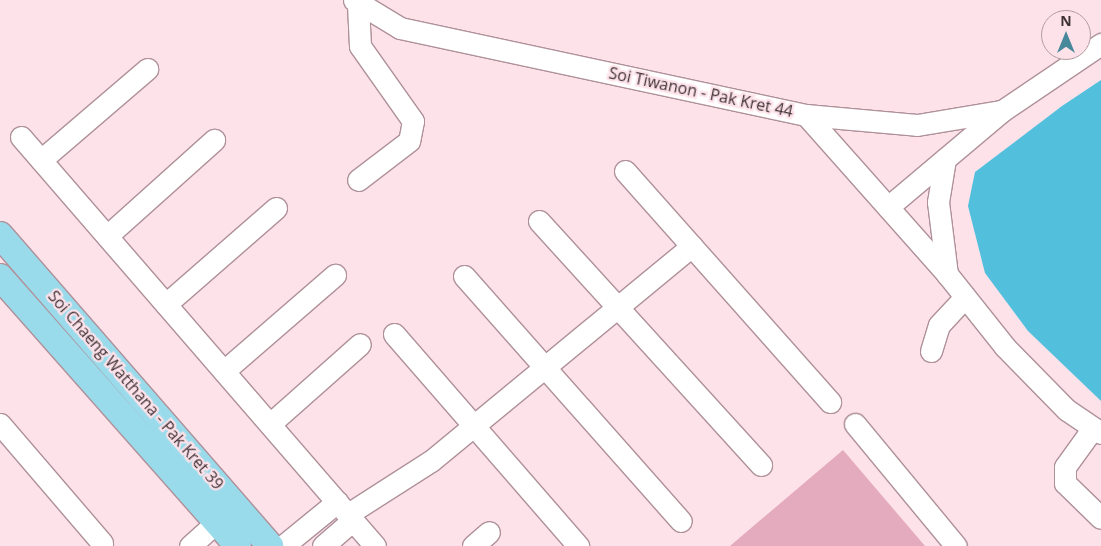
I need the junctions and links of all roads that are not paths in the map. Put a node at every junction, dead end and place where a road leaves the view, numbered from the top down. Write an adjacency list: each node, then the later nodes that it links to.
1 (356, 3): 5 (street, Soi Tiwanon - Pak Kret 44); 11 (street)
2 (1101, 44): 4 (street)
3 (147, 69): 9 (street)
4 (1002, 111): 5 (street); 8 (street)
5 (806, 115): 12 (street, Soi Tiwanon - Pak Kret 44)
6 (21, 137): 9 (street)
7 (214, 140): 16 (street)
8 (945, 159): 12 (street); 18 (street)
9 (41, 160): 16 (street)
10 (625, 171): 17 (street)
11 (358, 180)
12 (888, 207): 18 (street, Soi Tiwanon - Pak Kret 44)
13 (276, 208): 23 (street)
14 (540, 221): 24 (street)
15 (0, 235): 38 (main road, Soi Chaeng Watthana - Pak Kret 39)
16 (107, 236): 23 (street)
17 (692, 246): 24 (street); 30 (street)
18 (947, 274): 22 (street, Soi Tiwanon - Pak Kret 44)
19 (335, 275): 29 (street)
20 (464, 276): 28 (street)
21 (0, 277): 38 (main road, Soi Chaeng Watthana - Pak Kret 39)
22 (965, 297): 27 (street); 35 (street, Soi Tiwanon - Pak Kret 44)
23 (166, 304): 29 (street)
24 (617, 307): 28 (street); 36 (street)
25 (394, 334): 34 (street)
26 (360, 344): 32 (street)
27 (931, 351)
28 (545, 367): 34 (street); 40 (street)
29 (224, 371): 32 (street)
30 (830, 402)
31 (0, 424): 42 (street)
32 (270, 424): 37 (street)
33 (855, 424): 51 (street)
34 (474, 425): 37 (street); 50 (street)
35 (1097, 430): 39 (street)
36 (761, 465)
37 (346, 512): 46 (street); 47 (street); 48 (street)
38 (227, 513): 43 (street); 44 (main road, Soi Chaeng Watthana - Pak Kret 39); 45 (main road, Soi Chaeng Watthana - Pak Kret 39)
39 (1101, 518)
40 (682, 521)
41 (489, 532): 49 (street)
42 (102, 543)
43 (190, 546)
44 (238, 546)
45 (270, 546)
46 (283, 546)
47 (323, 546)
48 (375, 546)
49 (473, 546)
50 (578, 546)
51 (956, 546)

